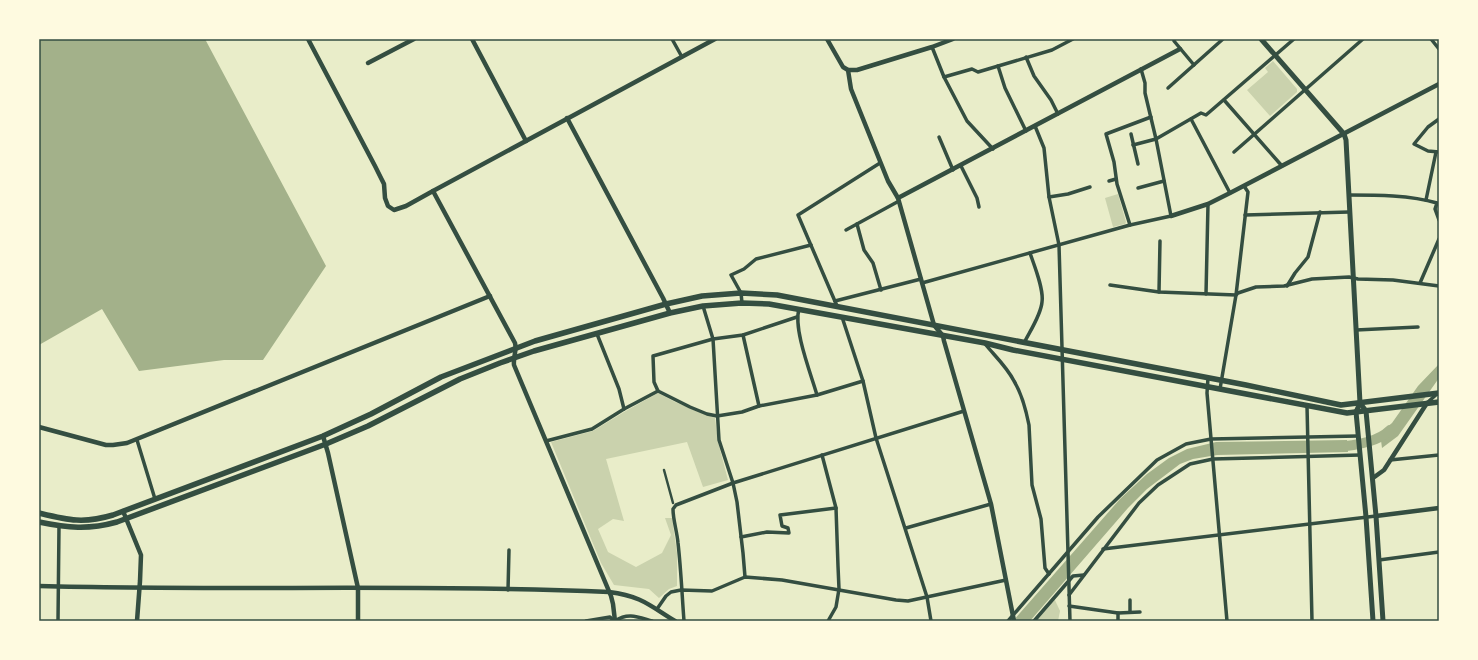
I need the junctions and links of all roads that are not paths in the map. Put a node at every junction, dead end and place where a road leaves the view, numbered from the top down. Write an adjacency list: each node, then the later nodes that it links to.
1 (308, 39): 59 (street)
2 (414, 39): 21 (street)
3 (472, 39): 43 (street)
4 (672, 39): 19 (street)
5 (715, 39): 19 (street)
6 (827, 39): 25 (street)
7 (953, 39): 15 (street)
8 (1073, 39): 20 (street)
9 (1174, 39): 16 (street)
10 (1223, 39): 22 (street)
11 (1261, 39): 18 (main road)
12 (1294, 39): 18 (street)
13 (1363, 39): 29 (street)
14 (1431, 39): 17 (street)
15 (932, 47): 25 (street); 26 (street)
16 (1180, 49): 22 (street); 24 (street)
17 (1439, 49)
18 (1275, 56): 29 (main road); 30 (street)
19 (682, 57): 33 (street)
20 (1026, 57): 23 (street); 31 (street)
21 (368, 63)
22 (1194, 65): 28 (street)
23 (998, 66): 26 (street); 37 (street)
24 (1140, 69): 31 (street); 32 (street)
25 (848, 70): 48 (street)
26 (944, 76): 45 (street)
27 (1439, 84): 40 (street)
28 (1168, 88)
29 (1305, 90): 39 (street); 40 (main road)
30 (1224, 100): 34 (street); 39 (street)
31 (1058, 114): 36 (street)
32 (1151, 116): 42 (street); 53 (street)
33 (567, 118): 43 (street); 94 (street)
34 (1192, 119): 42 (street); 60 (street)
35 (1439, 119): 47 (street)
36 (1035, 126): 37 (street); 62 (street)
37 (1026, 131): 45 (street)
38 (1130, 134): 44 (street)
39 (1254, 134): 46 (street); 51 (street)
40 (1344, 134): 51 (street); 61 (main road)
41 (938, 137): 52 (street)
42 (1156, 139): 44 (street); 55 (street)
43 (526, 141): 59 (street)
44 (1134, 145): 49 (street)
45 (993, 149): 50 (street)
46 (1234, 152)
47 (1438, 152): 64 (street)
48 (880, 163): 63 (street); 78 (street)
49 (1138, 164)
50 (961, 166): 52 (street); 67 (street)
51 (1282, 166): 56 (street)
52 (953, 170): 63 (street)
53 (1116, 179): 54 (street); 74 (street)
54 (1108, 181)
55 (1164, 181): 58 (street); 71 (street)
56 (1244, 186): 60 (street); 70 (street)
57 (1090, 187): 62 (street)
58 (1138, 188)
59 (433, 191): 92 (street)
60 (1230, 193): 65 (street)
61 (1349, 195): 64 (street); 69 (main road)
62 (1049, 197): 79 (street)
63 (899, 200): 73 (street); 82 (street)
64 (1426, 200): 66 (street)
65 (1208, 204): 71 (street); 90 (street)
66 (1438, 204): 72 (street)
67 (979, 207)
68 (1320, 212): 69 (street); 70 (street); 85 (street)
69 (1350, 212): 81 (main road)
70 (1245, 215): 91 (street)
71 (1171, 216): 74 (street)
72 (1439, 220)
73 (857, 224): 75 (street); 87 (street)
74 (1130, 225): 79 (street)
75 (846, 230)
76 (1439, 239): 83 (street)
77 (1160, 241): 88 (street)
78 (811, 245): 89 (street); 95 (street)
79 (1059, 245): 80 (street); 111 (street)
80 (1030, 253): 82 (street); 108 (street)
81 (1353, 278): 83 (street); 85 (street); 103 (main road)
82 (922, 281): 87 (street); 101 (street)
83 (1420, 283): 86 (street)
84 (1110, 285): 88 (street)
85 (1287, 286): 91 (street)
86 (1439, 286)
87 (880, 290): 95 (street)
88 (1160, 292): 90 (street)
89 (741, 293): 93 (street); 94 (main road); 95 (main road)
90 (1206, 294): 91 (street)
91 (1236, 295): 115 (street)
92 (490, 296): 110 (street); 137 (street)
93 (742, 303): 96 (main road); 97 (main road)
94 (666, 304): 98 (street); 110 (main road)
95 (836, 304): 101 (main road)
96 (703, 306): 98 (main road); 107 (street)
97 (799, 309): 99 (street); 100 (main road)
98 (670, 313): 104 (main road)
99 (797, 316): 105 (street); 121 (street)
100 (842, 317): 106 (main road); 116 (street)
101 (934, 326): 106 (street); 108 (main road)
102 (1418, 327): 103 (street)
103 (1356, 330): 123 (main road)
104 (597, 334): 112 (main road); 127 (street)
105 (742, 335): 107 (street); 125 (street)
106 (943, 336): 109 (main road); 128 (street)
107 (713, 339): 119 (street); 131 (street)
108 (1024, 342): 111 (main road)
109 (985, 344): 113 (main road); 171 (street)
110 (516, 348): 112 (street); 133 (main road)
111 (1062, 350): 113 (street); 114 (main road)
112 (514, 358): 139 (street); 140 (main road)
113 (1062, 360): 117 (main road); 169 (street)
114 (1208, 378): 115 (main road); 117 (street)
115 (1221, 380): 118 (street); 123 (main road)
116 (863, 381): 121 (street); 135 (street)
117 (1207, 387): 118 (main road); 138 (street)
118 (1220, 389): 126 (main road)
119 (658, 391): 127 (street); 131 (street)
120 (1439, 393): 123 (main road); 124 (street)
121 (817, 395): 125 (street)
122 (1439, 402): 124 (main road)
123 (1360, 403): 129 (main road); 130 (main road)
124 (1424, 404): 129 (main road); 146 (street)
125 (759, 406): 131 (street)
126 (1307, 406): 130 (main road); 136 (street)
127 (624, 409): 139 (street)
128 (964, 411): 135 (street); 152 (street)
129 (1366, 411): 130 (main road); 148 (main road)
130 (1356, 412): 134 (main road)
131 (717, 416): 149 (street)
132 (39, 427): 137 (street)
133 (322, 436): 140 (street); 150 (main road)
134 (1358, 436): 136 (street); 141 (main road)
135 (876, 438): 142 (street); 163 (street)
136 (1308, 438): 138 (street); 143 (street)
137 (137, 440): 150 (street)
138 (1211, 440): 145 (street); 169 (street)
139 (546, 441): 183 (street)
140 (326, 444): 159 (main road); 179 (street)
141 (1360, 454): 143 (street); 158 (main road)
142 (822, 455): 149 (street); 153 (street)
143 (1309, 455): 145 (street); 161 (street)
144 (1439, 455): 146 (street)
145 (1212, 458): 164 (street); 166 (street)
146 (1390, 460): 148 (street)
147 (664, 470): 151 (street)
148 (1372, 478): 157 (main road)
149 (733, 483): 165 (street); 182 (street)
150 (155, 499): 155 (main road)
151 (673, 503)
152 (990, 504): 163 (street); 174 (street)
153 (836, 508): 165 (street); 180 (street)
154 (1439, 508): 157 (street)
155 (123, 511): 156 (main road); 159 (street)
156 (39, 513)
157 (1376, 516): 158 (street); 170 (main road)
158 (1366, 517): 161 (street); 209 (main road)
159 (126, 519): 162 (main road); 178 (street)
160 (39, 522): 162 (main road)
161 (1310, 524): 164 (street); 208 (street)
162 (59, 526): 177 (street)
163 (906, 528): 185 (street)
164 (1220, 535): 166 (street); 207 (street)
165 (741, 537): 173 (street)
166 (1103, 549): 172 (street)
167 (509, 550): 181 (street)
168 (1439, 552): 170 (street)
169 (1068, 554): 171 (street); 175 (street)
170 (1379, 560): 210 (main road)
171 (1049, 574): 192 (street)
172 (1084, 575): 175 (street); 184 (street)
173 (745, 577): 180 (street); 182 (street)
174 (1006, 580): 185 (street); 192 (street)
175 (1068, 580): 184 (street); 204 (street)
176 (39, 586): 177 (street)
177 (58, 586): 178 (street); 193 (street)
178 (140, 588): 179 (street); 194 (street)
179 (358, 588): 181 (street); 195 (street)
180 (838, 589): 185 (street); 201 (street)
181 (508, 590): 183 (street)
182 (681, 590): 188 (street); 200 (street)
183 (609, 592): 188 (street); 197 (street)
184 (1069, 595): 187 (street)
185 (927, 597): 202 (street)
186 (1130, 600): 189 (street)
187 (1069, 606): 191 (street); 205 (street)
188 (657, 609): 199 (street)
189 (1130, 612): 190 (street); 191 (street)
190 (1140, 612)
191 (1118, 613): 206 (street)
192 (1013, 618): 203 (street)
193 (58, 621)
194 (137, 621)
195 (358, 621)
196 (586, 621): 197 (street)
197 (615, 621): 198 (street)
198 (652, 621)
199 (675, 621)
200 (684, 621)
201 (828, 621)
202 (931, 621)
203 (1008, 621)
204 (1034, 621)
205 (1070, 621)
206 (1118, 621)
207 (1227, 621)
208 (1312, 621)
209 (1373, 621)
210 (1384, 621)

